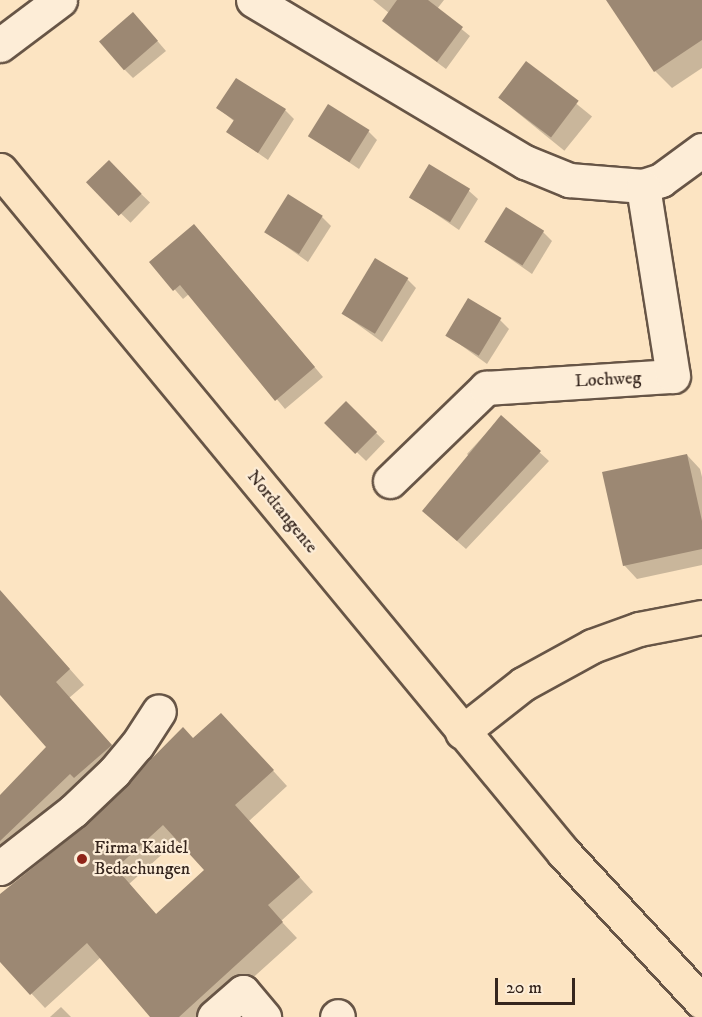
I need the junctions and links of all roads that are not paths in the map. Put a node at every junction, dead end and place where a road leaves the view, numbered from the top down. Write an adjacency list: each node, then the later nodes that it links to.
1 (60, 0): 3 (street)
2 (254, 0): 6 (street)
3 (0, 45)
4 (702, 150): 6 (street)
5 (0, 170): 10 (main road, Nordtangente)
6 (643, 186): 7 (street, Lochweg)
7 (390, 481)
8 (702, 617): 10 (main road)
9 (159, 711): 11 (street)
10 (462, 732): 12 (main road, Nordtangente)
11 (0, 868)
12 (702, 1002)
13 (214, 1017): 14 (street)
14 (264, 1017)

